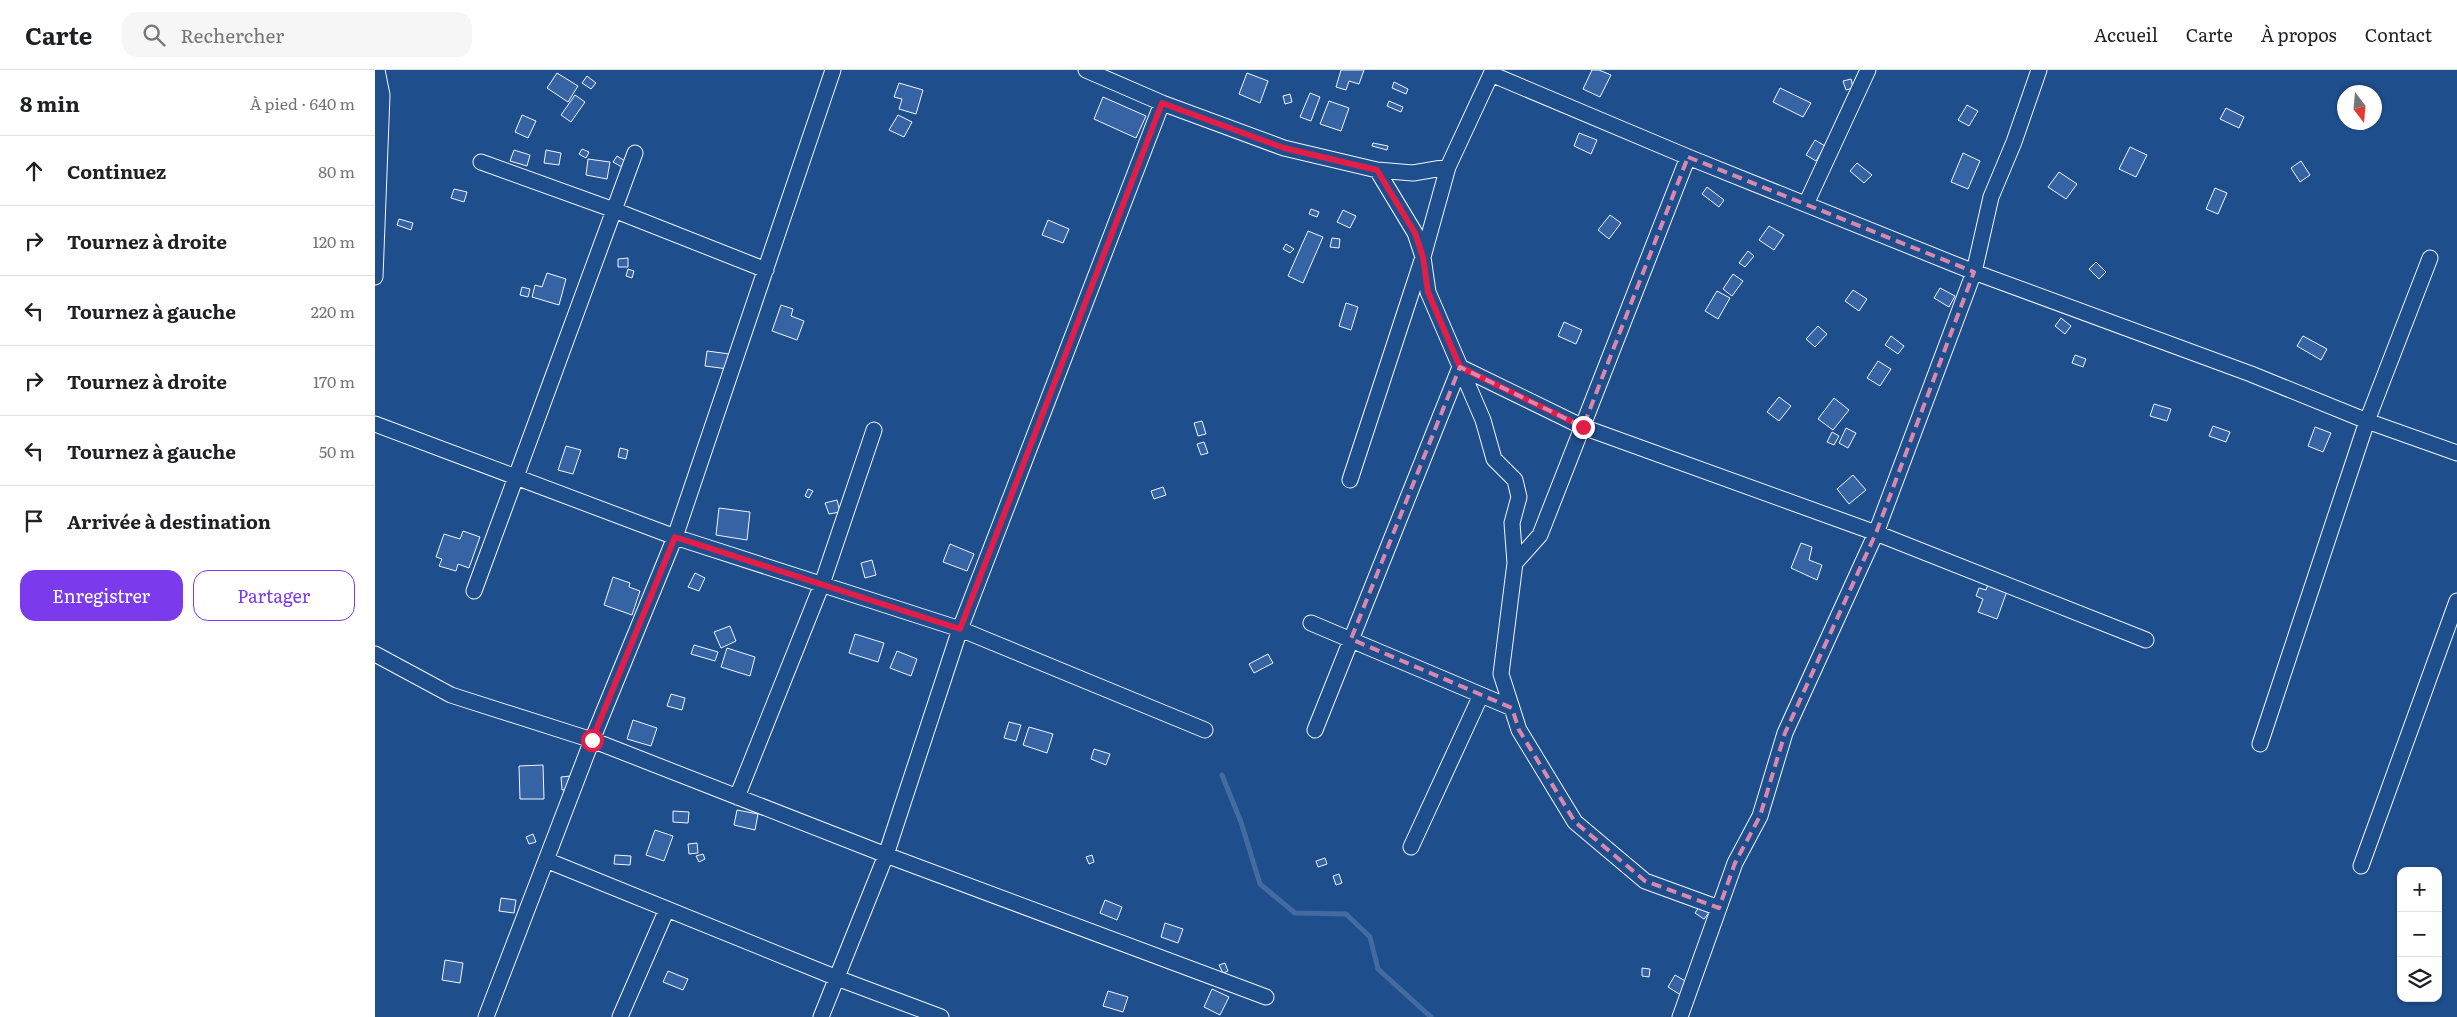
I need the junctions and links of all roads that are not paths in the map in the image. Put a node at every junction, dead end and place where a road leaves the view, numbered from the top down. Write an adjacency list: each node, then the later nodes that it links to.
1 (377, 70): 19 (street)
2 (833, 70): 17 (street)
3 (1086, 70): 7 (street)
4 (1868, 70): 13 (street)
5 (2039, 70): 18 (street)
6 (1492, 72): 9 (street); 11 (street)
7 (1162, 103): 12 (street); 35 (street)
8 (635, 153): 14 (street)
9 (1688, 157): 13 (street); 23 (street)
10 (481, 162): 14 (street)
11 (1448, 167): 12 (street); 15 (street)
12 (1377, 170): 15 (street)
13 (1806, 204): 18 (street)
14 (614, 210): 17 (street); 26 (street)
15 (1423, 257): 20 (street); 27 (street)
16 (2430, 258): 21 (street)
17 (766, 270): 29 (street)
18 (1974, 272): 21 (street); 28 (street)
19 (375, 277)
20 (1460, 367): 23 (street); 30 (street); 36 (street)
21 (2367, 420): 25 (street); 44 (street)
22 (375, 424): 26 (street)
23 (1583, 427): 28 (street); 30 (street)
24 (874, 430): 31 (street)
25 (2457, 453)
26 (516, 477): 29 (street); 32 (street)
27 (1351, 480)
28 (1876, 533): 37 (street); 50 (street)
29 (675, 537): 31 (street); 43 (street)
30 (1515, 564): 40 (street)
31 (822, 584): 35 (street); 45 (street)
32 (474, 591)
33 (2457, 601): 49 (street)
34 (1311, 623): 36 (street)
35 (960, 629): 41 (street); 47 (street)
36 (1351, 639): 39 (street); 42 (street)
37 (2146, 640)
38 (375, 654): 43 (street)
39 (1481, 695): 40 (street); 46 (street)
40 (1512, 708): 50 (street)
41 (1205, 730)
42 (1315, 730)
43 (592, 740): 45 (street); 48 (street)
44 (2260, 744)
45 (737, 797): 47 (street)
46 (1411, 847)
47 (886, 855): 52 (street); 53 (street)
48 (547, 860): 51 (street); 54 (street)
49 (2361, 866)
50 (1719, 908): 58 (street)
51 (667, 909): 52 (street); 55 (street)
52 (837, 978): 56 (street); 57 (street)
53 (1265, 998)
54 (486, 1017)
55 (620, 1017)
56 (821, 1017)
57 (941, 1017)
58 (1679, 1017)

